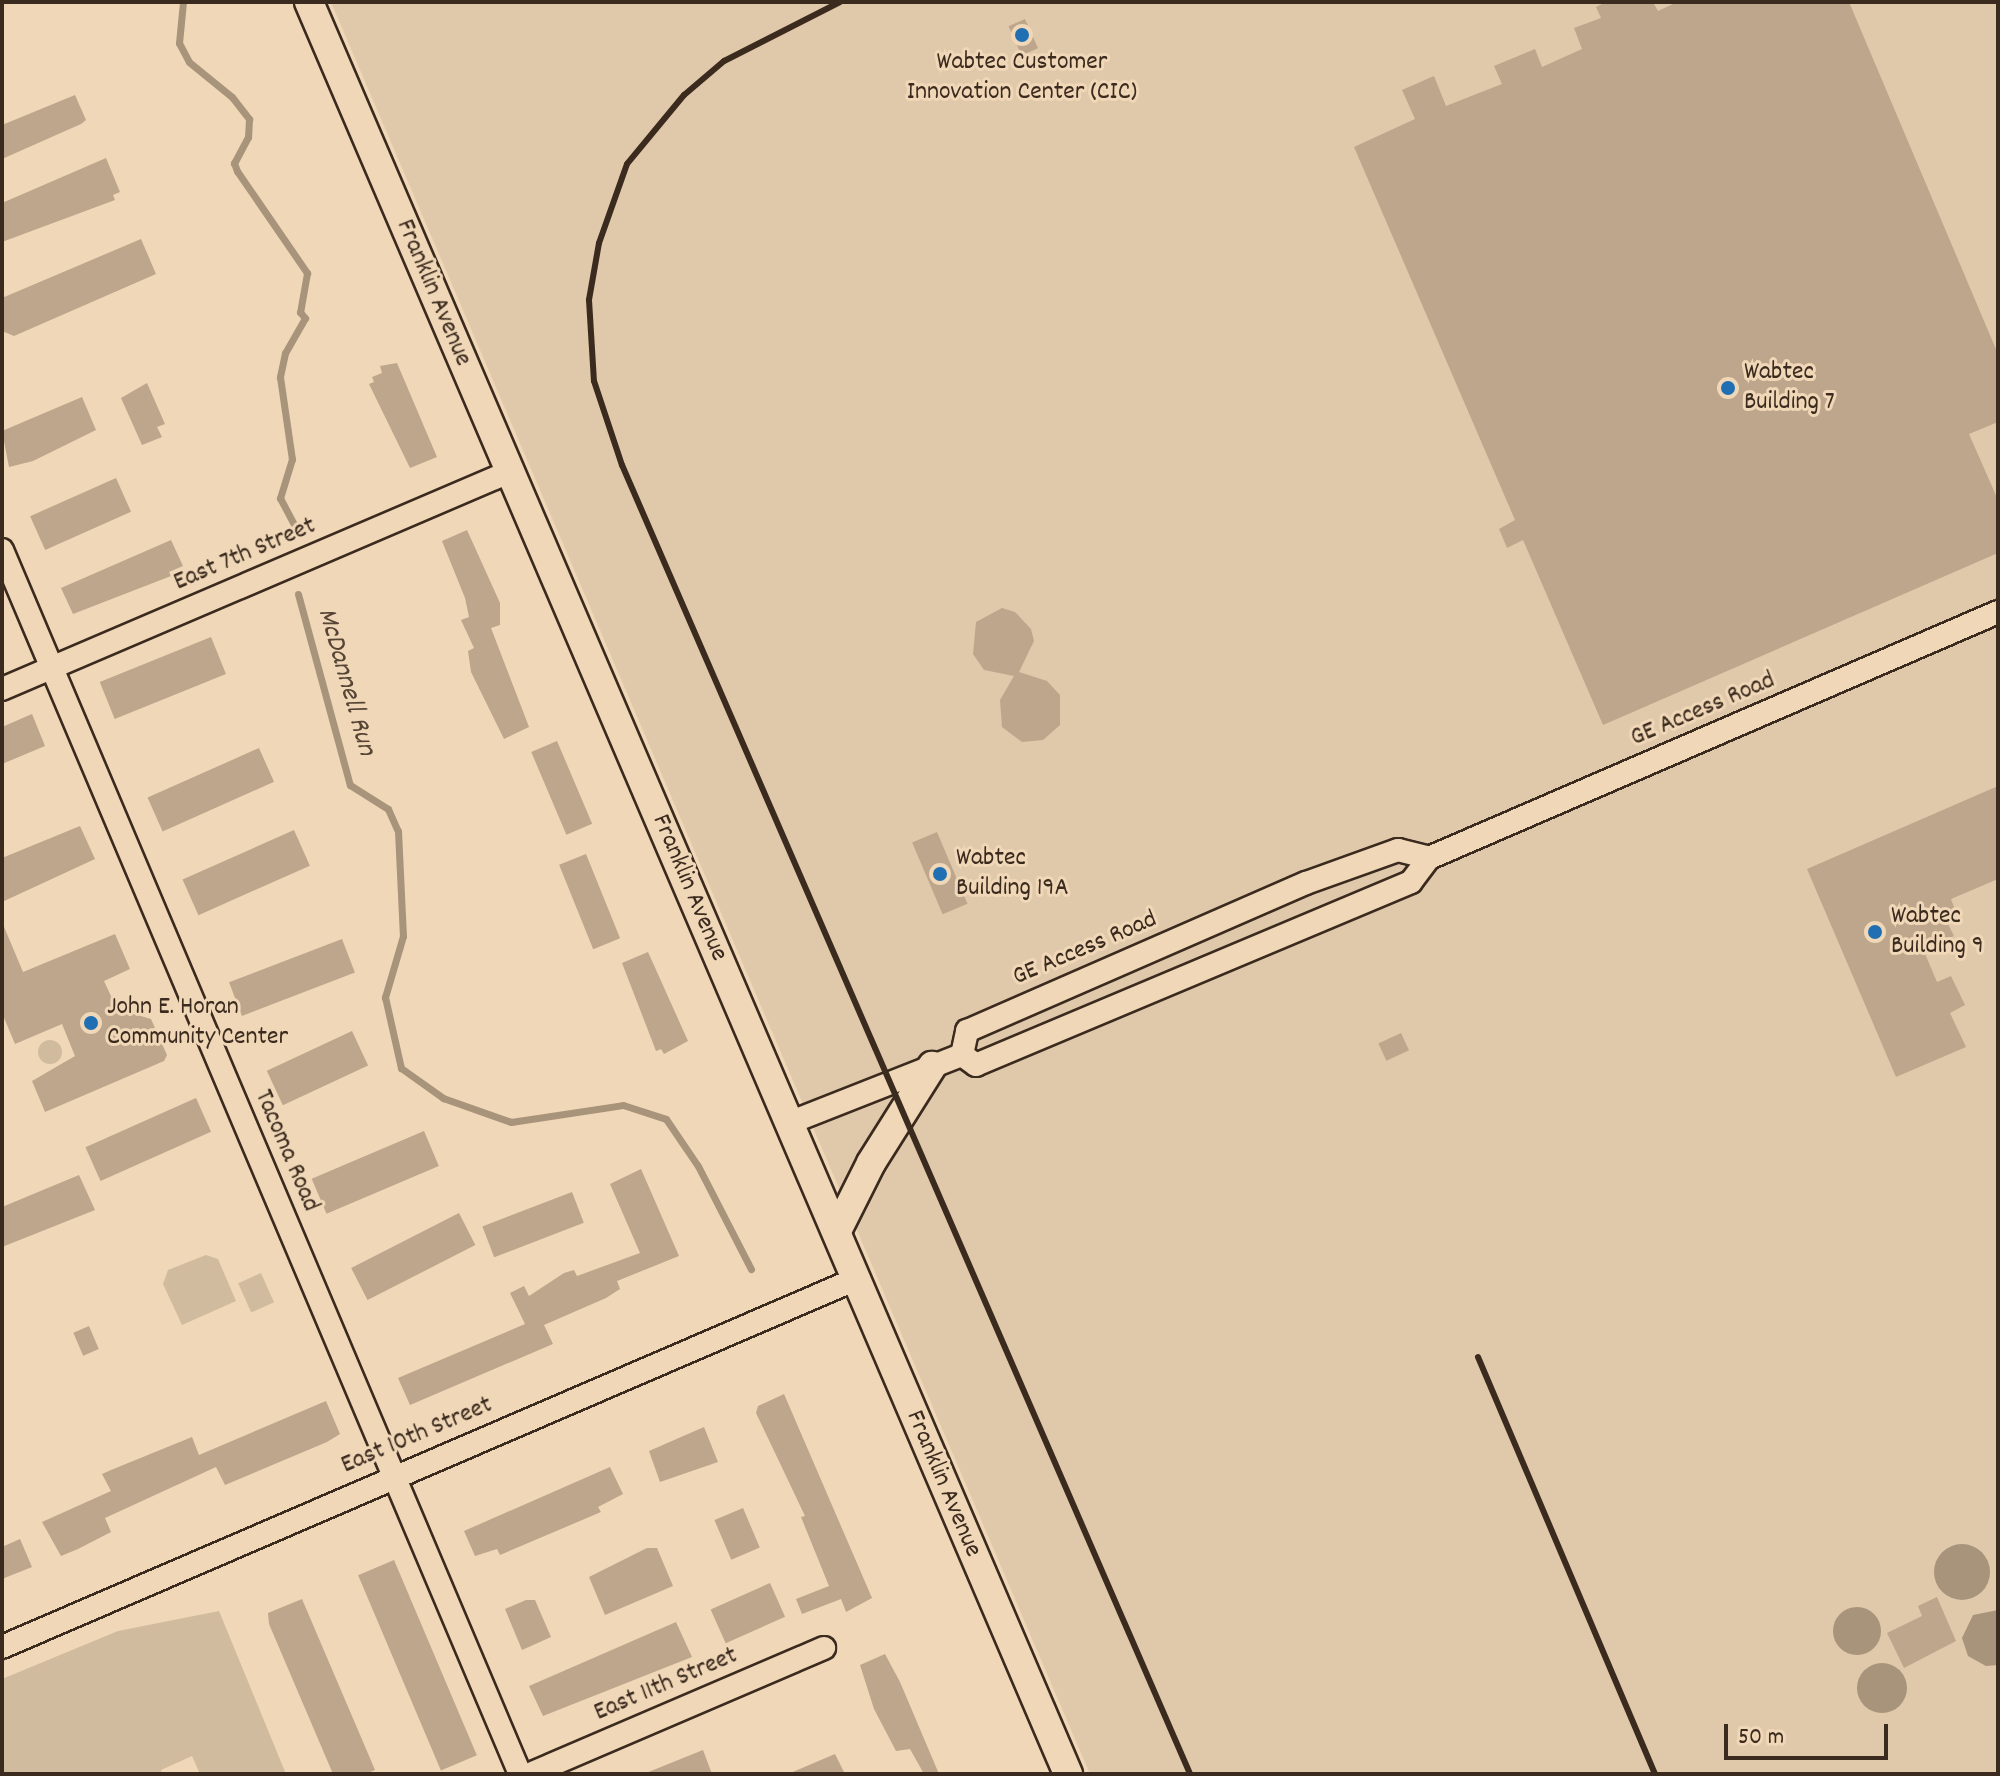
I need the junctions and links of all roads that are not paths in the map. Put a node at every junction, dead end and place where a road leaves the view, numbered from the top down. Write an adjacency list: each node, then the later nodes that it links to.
1 (309, 2): 2 (main road, Franklin Avenue)
2 (509, 472): 5 (street, East 7th Street); 10 (main road, Franklin Avenue)
3 (2, 550): 5 (street, Tacoma Road)
4 (1998, 612): 7 (street, GE Access Road)
5 (51, 668): 6 (street, East 7th Street); 13 (street, Tacoma Road)
6 (2, 689)
7 (1429, 858): 8 (street, GE Access Road); 8 (street, GE Access Road)
8 (962, 1055): 9 (street, GE Access Road)
9 (932, 1066): 10 (street, GE Access Road); 11 (main road)
10 (789, 1123): 11 (main road, Franklin Avenue)
11 (837, 1231): 12 (main road, Franklin Avenue)
12 (856, 1279): 13 (street, East 10th Street); 18 (main road, Franklin Avenue)
13 (393, 1477): 14 (street, East 10th Street); 16 (street, Tacoma Road)
14 (2, 1647)
15 (824, 1648): 17 (street, East 11th Street)
16 (520, 1774)
17 (530, 1774)
18 (1068, 1774)

